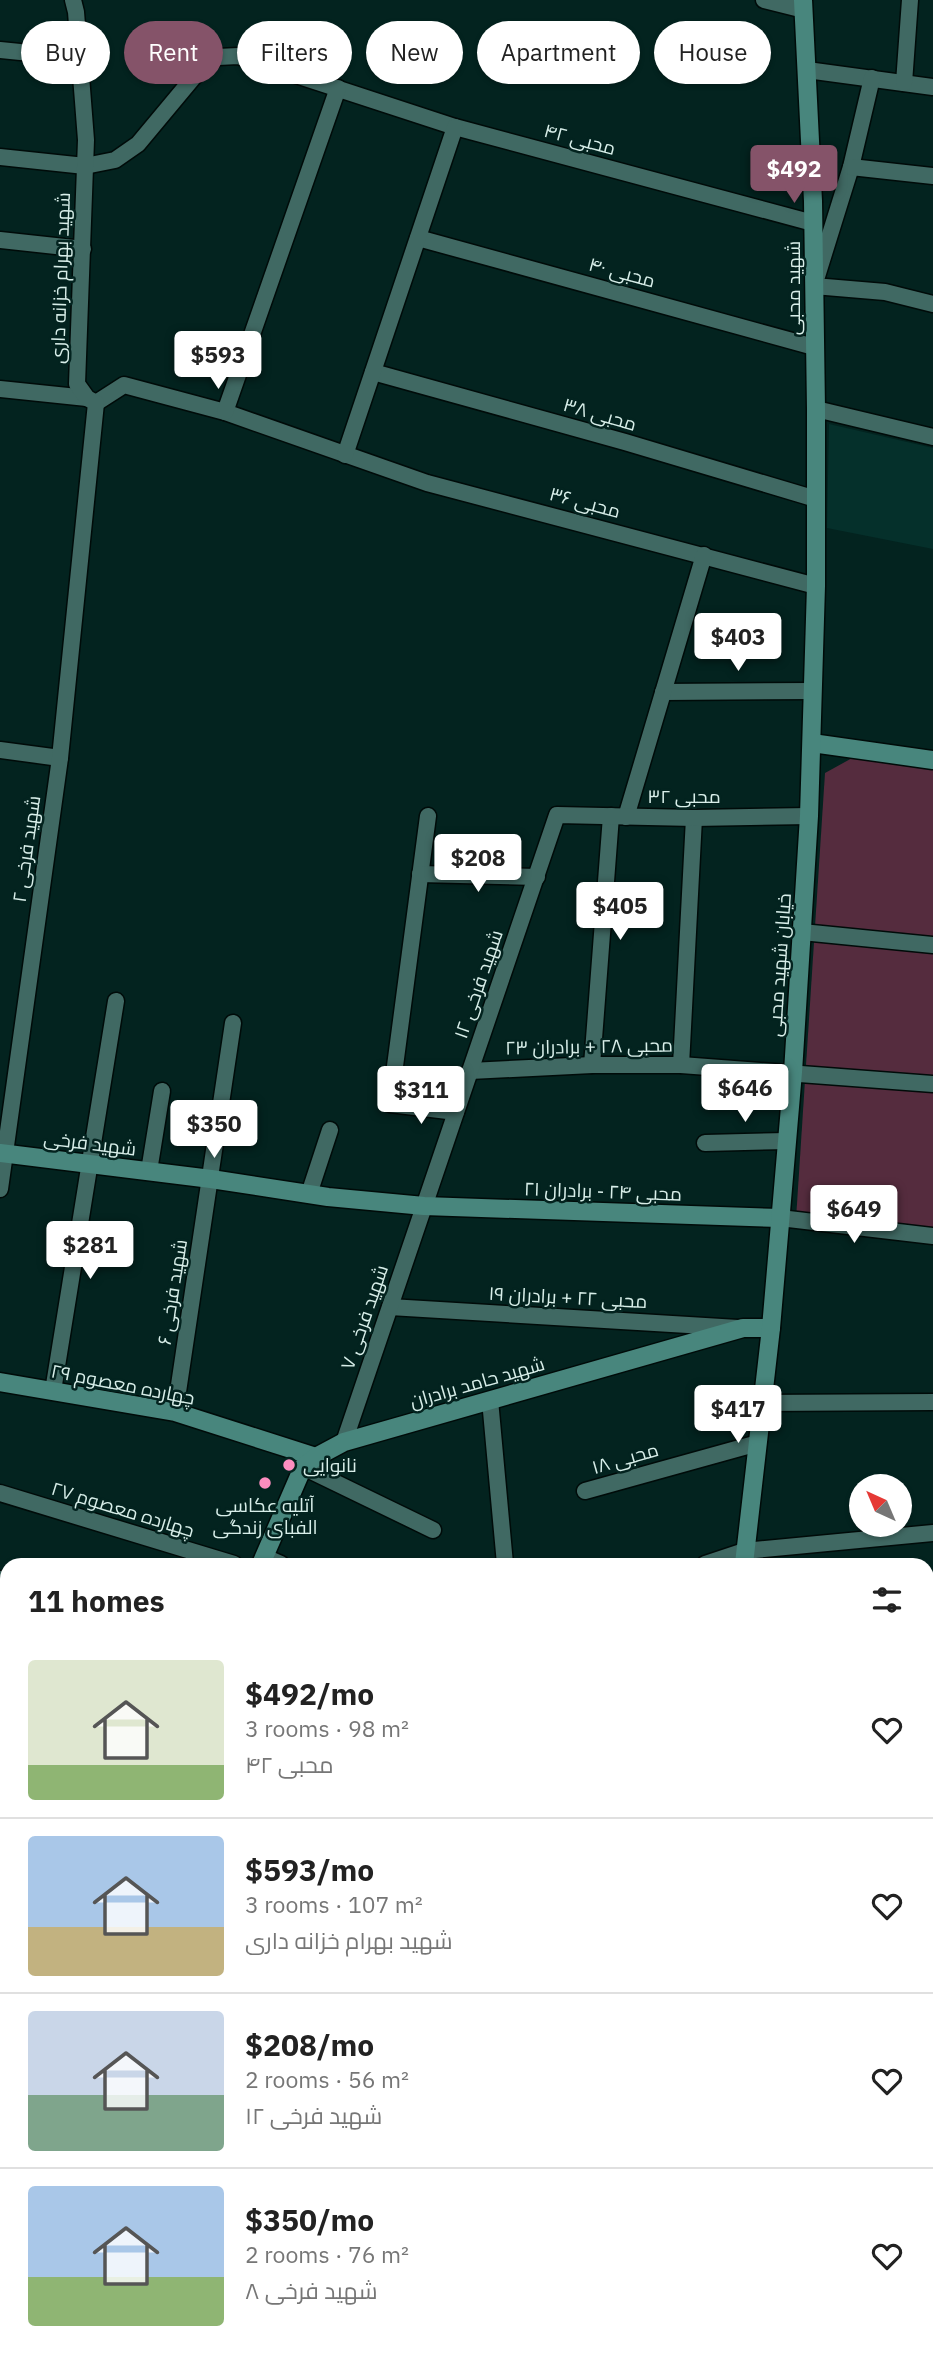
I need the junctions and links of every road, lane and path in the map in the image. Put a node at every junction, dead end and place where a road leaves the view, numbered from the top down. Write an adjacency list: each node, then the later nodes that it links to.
1 (73, 0): 5 (street, شهید بهرام خزانه داری)
2 (764, 0): 4 (street)
3 (910, 0): 10 (street)
4 (803, 5): 8 (street, شهید محبی)
5 (76, 21)
6 (0, 50): 7 (street)
7 (21, 52)
8 (807, 70): 9 (street); 19 (street, شهید محبی)
9 (872, 78): 10 (street); 17 (street)
10 (904, 83): 12 (street)
11 (82, 84): 16 (street, شهید بهرام خزانه داری)
12 (933, 86)
13 (338, 88): 14 (street, محبی ۴۲); 16 (street, محبی ۴۲); 30 (street)
14 (455, 127): 19 (street, محبی ۴۲); 20 (street)
15 (0, 157): 16 (street)
16 (85, 166): 22 (street, شهید بهرام خزانه داری)
17 (851, 167): 18 (street); 23 (street)
18 (933, 176)
19 (813, 223): 23 (street, شهید محبی)
20 (418, 238): 25 (street, محبی ۴۰); 26 (street)
21 (0, 240): 22 (street)
22 (83, 249): 28 (street, شهید بهرام خزانه داری)
23 (814, 286): 24 (street); 25 (street, شهید محبی)
24 (933, 304)
25 (814, 346): 29 (street, شهید محبی)
26 (373, 372): 32 (street); 33 (street, محبی ۳۸)
27 (0, 389): 28 (street)
28 (91, 400): 30 (street, محبی ۳۶); 40 (street, شهید بهرام خزانه داری)
29 (816, 409): 31 (street); 33 (street, خیابان شهید محبی)
30 (225, 412): 32 (street, محبی ۳۶)
31 (933, 437)
32 (345, 454): 34 (street, محبی ۳۶)
33 (816, 499): 35 (street, خیابان شهید محبی)
34 (704, 555): 35 (street, محبی ۳۶); 37 (street)
35 (816, 586): 36 (street, خیابان شهید محبی)
36 (812, 691): 37 (street); 38 (street, خیابان شهید محبی)
37 (663, 692): 45 (street)
38 (812, 743): 41 (street); 44 (street, خیابان شهید محبی)
39 (0, 750): 40 (street)
40 (60, 758): 63 (street, شهید فرخی ۲)
41 (933, 760)
42 (557, 815): 45 (street, محبی ۳۲); 48 (street, شهید فرخی ۱۲)
43 (428, 816): 47 (street)
44 (809, 816): 46 (street, محبی ۳۲); 49 (street, خیابان شهید محبی)
45 (618, 817): 46 (street, محبی ۳۲); 53 (street)
46 (694, 818): 54 (street)
47 (420, 874): 48 (street); 59 (street)
48 (537, 877): 55 (street, شهید فرخی ۱۲)
49 (802, 932): 50 (street); 56 (street, خیابان شهید محبی)
50 (933, 945)
51 (116, 1000): 64 (street)
52 (233, 1023): 66 (street, شهید فرخی ۶)
53 (592, 1065): 54 (street, محبی ۲۸ + برادران ۲۳); 55 (street, محبی ۲۸ + برادران ۲۳)
54 (681, 1065): 56 (street, محبی ۲۸ + برادران ۲۳)
55 (471, 1071): 59 (street, شهید فرخی ۱۲)
56 (793, 1072): 57 (street, محبی ۲۸ + برادران ۲۳); 61 (street, خیابان شهید محبی)
57 (933, 1084)
58 (162, 1091): 65 (street)
59 (456, 1112): 69 (street, شهید فرخی ۱۲)
60 (330, 1130): 68 (street)
61 (787, 1141): 62 (street); 70 (street, خیابان شهید محبی)
62 (705, 1143)
63 (3, 1153): 64 (street, شهید فرخی); 67 (street, شهید فرخی ۲)
64 (90, 1165): 65 (street, شهید فرخی); 76 (street)
65 (149, 1171): 66 (street, شهید فرخی)
66 (211, 1179): 68 (street, شهید فرخی); 80 (street, شهید فرخی ۶)
67 (0, 1189)
68 (309, 1194): 69 (street, شهید فرخی)
69 (424, 1206): 70 (street, محبی ۲۴ - برادران ۲۱); 72 (street, شهید فرخی ۷)
70 (780, 1218): 71 (street); 74 (street, خیابان شهید محبی)
71 (933, 1236)
72 (390, 1307): 73 (street, محبی ۲۲ + برادران ۱۹); 81 (street, شهید فرخی ۷)
73 (743, 1328): 74 (street, شهید حامد برادران); 77 (street, شهید حامد برادران)
74 (771, 1328): 79 (street, خیابان شهید محبی)
75 (0, 1381): 76 (street, چهارده معصوم ۲۹)
76 (53, 1391): 80 (street, چهارده معصوم ۲۹)
77 (490, 1400): 81 (street, شهید حامد برادران); 90 (street)
78 (933, 1402): 79 (street)
79 (762, 1403): 82 (street, خیابان شهید محبی)
80 (175, 1412): 83 (street, چهارده معصوم ۲۹)
81 (344, 1442): 83 (street, شهید حامد برادران)
82 (758, 1443): 84 (street, محبی ۱۸); 91 (street, خیابان شهید محبی)
83 (309, 1462): 86 (street); 89 (street)
84 (585, 1491)
85 (0, 1493): 88 (street, چهارده معصوم ۲۷)
86 (433, 1531)
87 (933, 1533): 91 (street)
88 (214, 1558)
89 (271, 1558)
90 (504, 1558)
91 (744, 1558)

